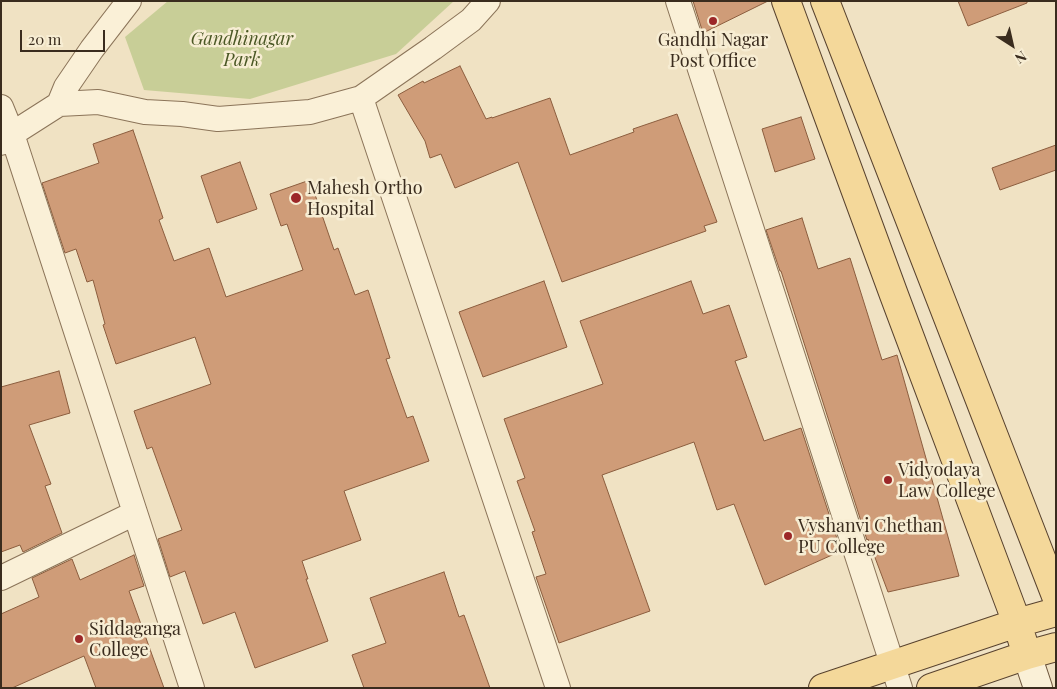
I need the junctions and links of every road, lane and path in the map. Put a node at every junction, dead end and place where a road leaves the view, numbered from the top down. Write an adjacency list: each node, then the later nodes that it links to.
1 (129, 1): 7 (street)
2 (488, 1): 6 (street)
3 (678, 1): 17 (street)
4 (786, 1): 14 (main road)
5 (826, 1): 12 (main road)
6 (361, 98): 7 (street); 19 (street)
7 (59, 104): 9 (street)
8 (1, 107): 9 (street)
9 (6, 139): 10 (street)
10 (135, 513): 11 (street); 18 (street)
11 (1, 578)
12 (1056, 596)
13 (1056, 612): 14 (main road)
14 (1017, 623): 16 (main road); 17 (main road)
15 (1056, 648): 16 (main road)
16 (1027, 655): 21 (main road); 22 (main road)
17 (896, 676): 20 (main road)
18 (192, 688)
19 (558, 688)
20 (823, 688)
21 (931, 688)
22 (1038, 688)

